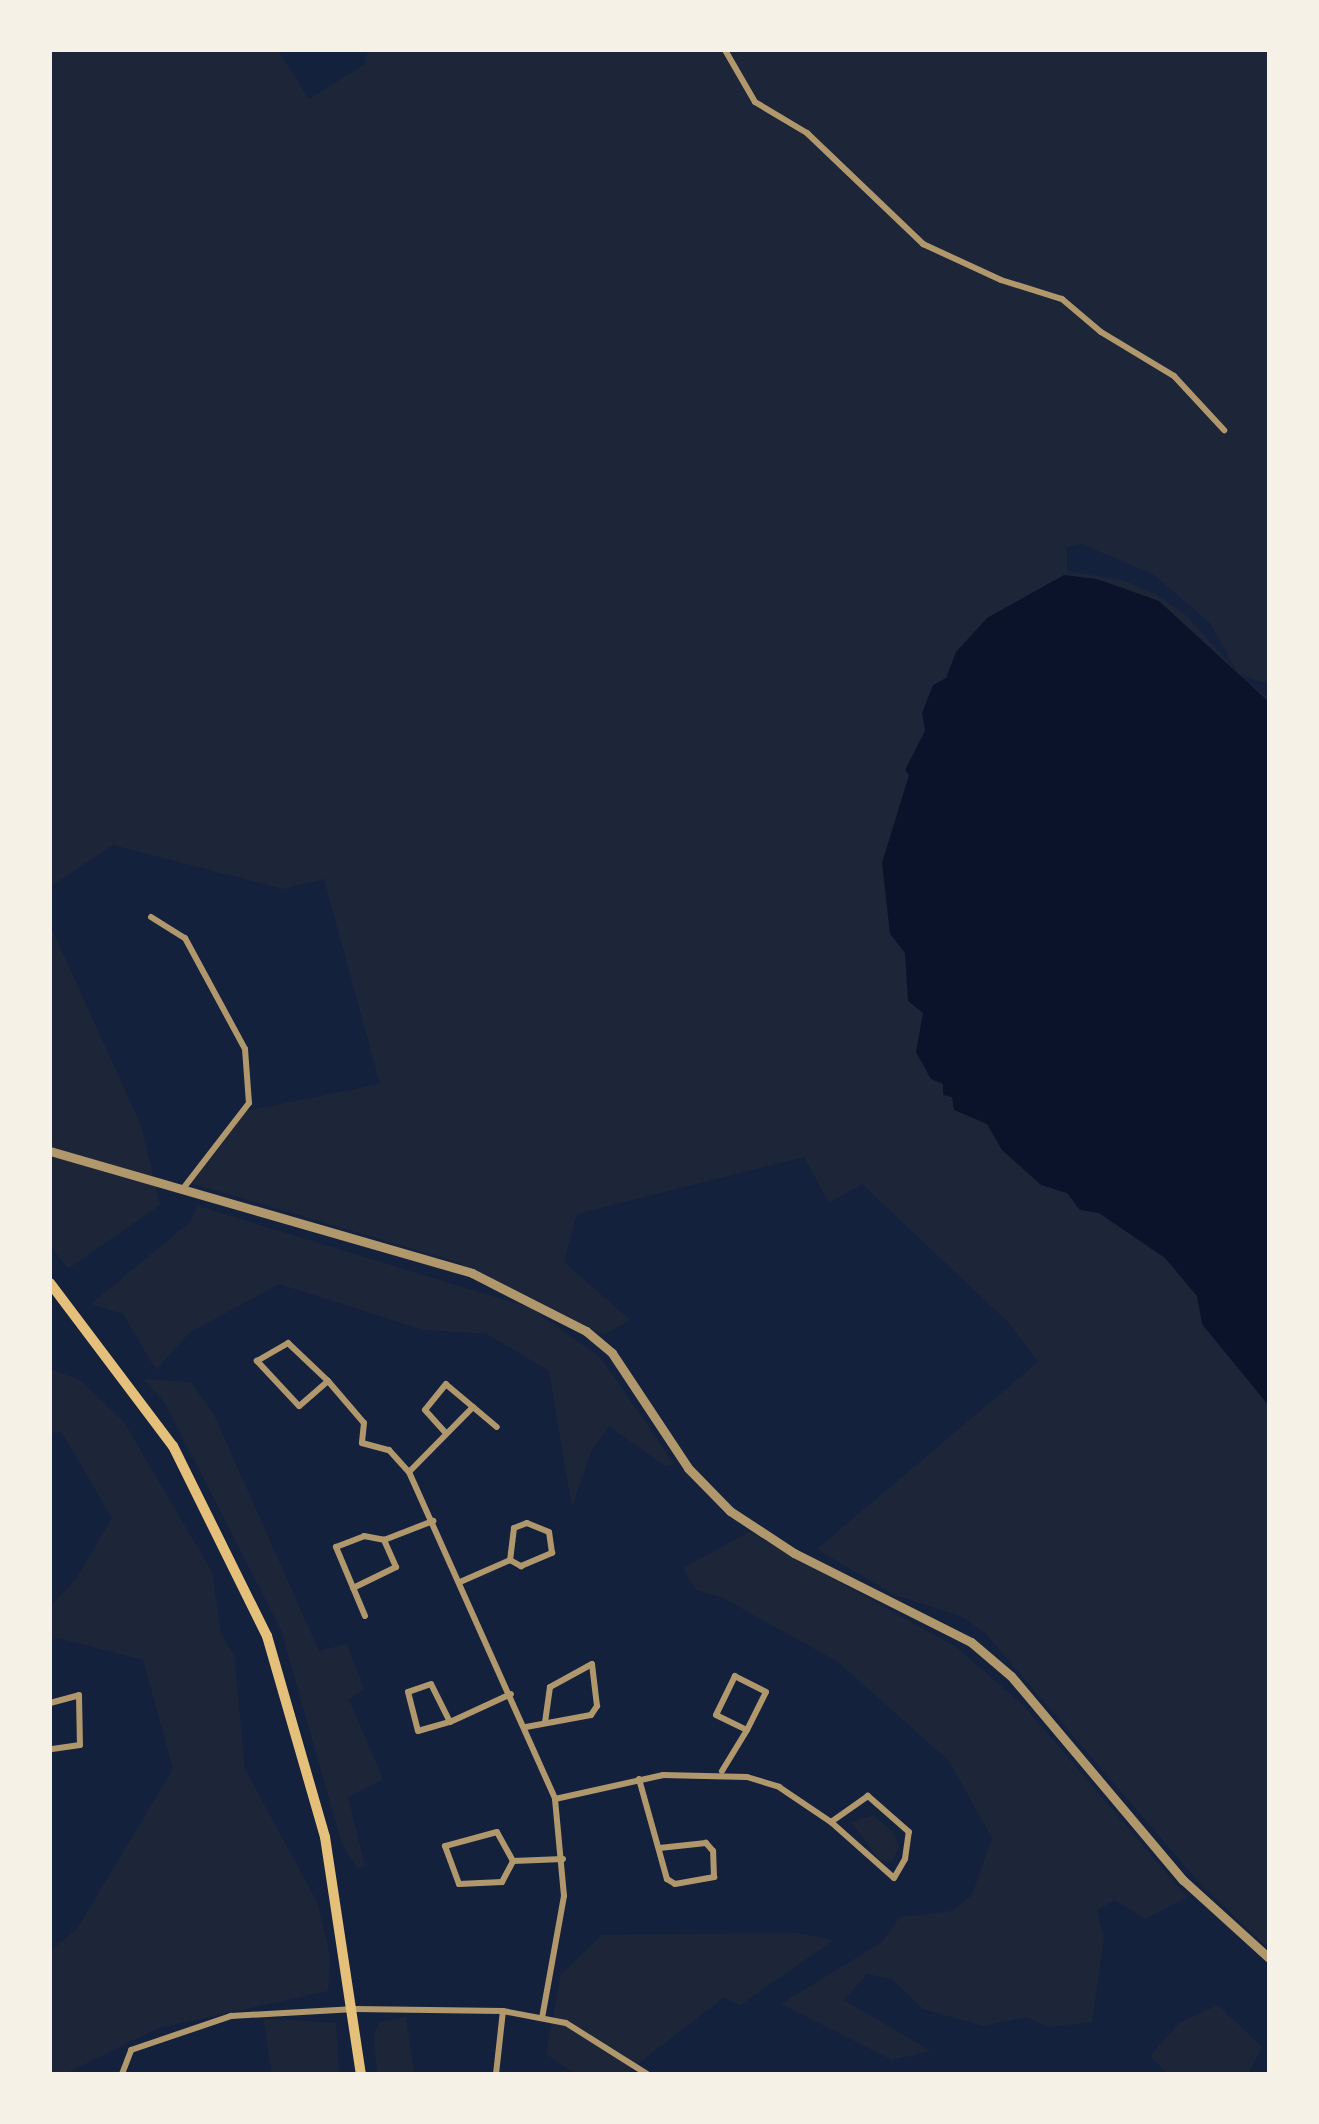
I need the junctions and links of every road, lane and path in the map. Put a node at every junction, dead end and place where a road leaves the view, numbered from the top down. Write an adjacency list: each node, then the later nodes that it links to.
1 (725, 50): 2 (street)
2 (1224, 430)
3 (151, 917): 5 (street)
4 (50, 1151): 5 (street)
5 (181, 1190): 32 (street)
6 (50, 1283): 33 (main road)
7 (328, 1381): 7 (street); 11 (street)
8 (474, 1407): 9 (street); 10 (street); 10 (street)
9 (496, 1427)
10 (446, 1432): 11 (street)
11 (409, 1472): 12 (street)
12 (433, 1521): 13 (street); 15 (street)
13 (384, 1540): 16 (street); 16 (street)
14 (510, 1560): 14 (street); 15 (street)
15 (460, 1582): 18 (street)
16 (352, 1588): 17 (street)
17 (365, 1616)
18 (511, 1694): 20 (street); 22 (street)
19 (50, 1703): 24 (street)
20 (450, 1722): 20 (street)
21 (546, 1723): 21 (street); 22 (street)
22 (526, 1727): 27 (street)
23 (746, 1730): 23 (street); 25 (street)
24 (50, 1750)
25 (722, 1771): 26 (street); 28 (street)
26 (639, 1779): 27 (street); 29 (street)
27 (555, 1799): 30 (street)
28 (831, 1822): 28 (street)
29 (659, 1848): 29 (street)
30 (562, 1859): 31 (street); 35 (street)
31 (513, 1861): 31 (street)
32 (1269, 1958)
33 (355, 2009): 34 (street); 36 (street); 37 (main road)
34 (504, 2011): 35 (street); 38 (street)
35 (542, 2018): 39 (street)
36 (122, 2074)
37 (362, 2074)
38 (496, 2074)
39 (647, 2074)

